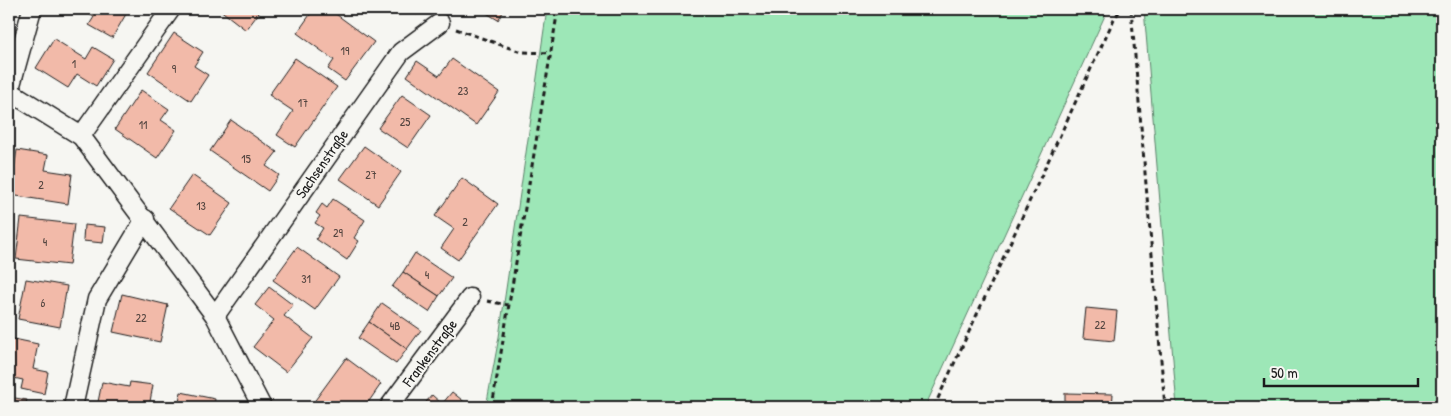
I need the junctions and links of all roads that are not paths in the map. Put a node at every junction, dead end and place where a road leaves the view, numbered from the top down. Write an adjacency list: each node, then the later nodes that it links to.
1 (32, 9): 4 (street)
2 (170, 9): 5 (street)
3 (440, 24): 8 (street, Sachsenstraße)
4 (9, 91): 5 (street)
5 (81, 136): 6 (street)
6 (145, 219): 8 (street); 9 (street)
7 (470, 298): 11 (street, Frankenstraße)
8 (215, 316): 10 (street)
9 (73, 407)
10 (262, 407)
11 (389, 407)

